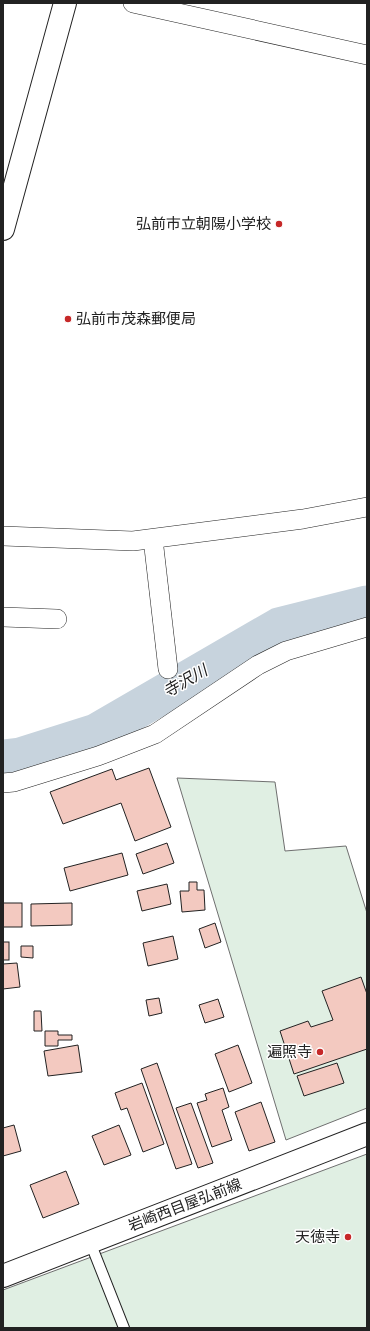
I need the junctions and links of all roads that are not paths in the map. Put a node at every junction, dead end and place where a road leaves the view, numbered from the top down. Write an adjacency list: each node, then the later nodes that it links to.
1 (66, 3): 4 (main road)
2 (133, 3): 3 (street)
3 (367, 54)
4 (3, 230)
5 (367, 507): 7 (street)
6 (3, 536): 7 (street)
7 (153, 539): 11 (street)
8 (3, 617): 9 (street)
9 (57, 620)
10 (367, 627): 12 (street)
11 (168, 669)
12 (3, 784)
13 (367, 1134): 14 (main road, 岩崎西目屋弘前線)
14 (90, 1242): 15 (main road, 岩崎西目屋弘前線); 16 (lane)
15 (3, 1276)
16 (124, 1328)

